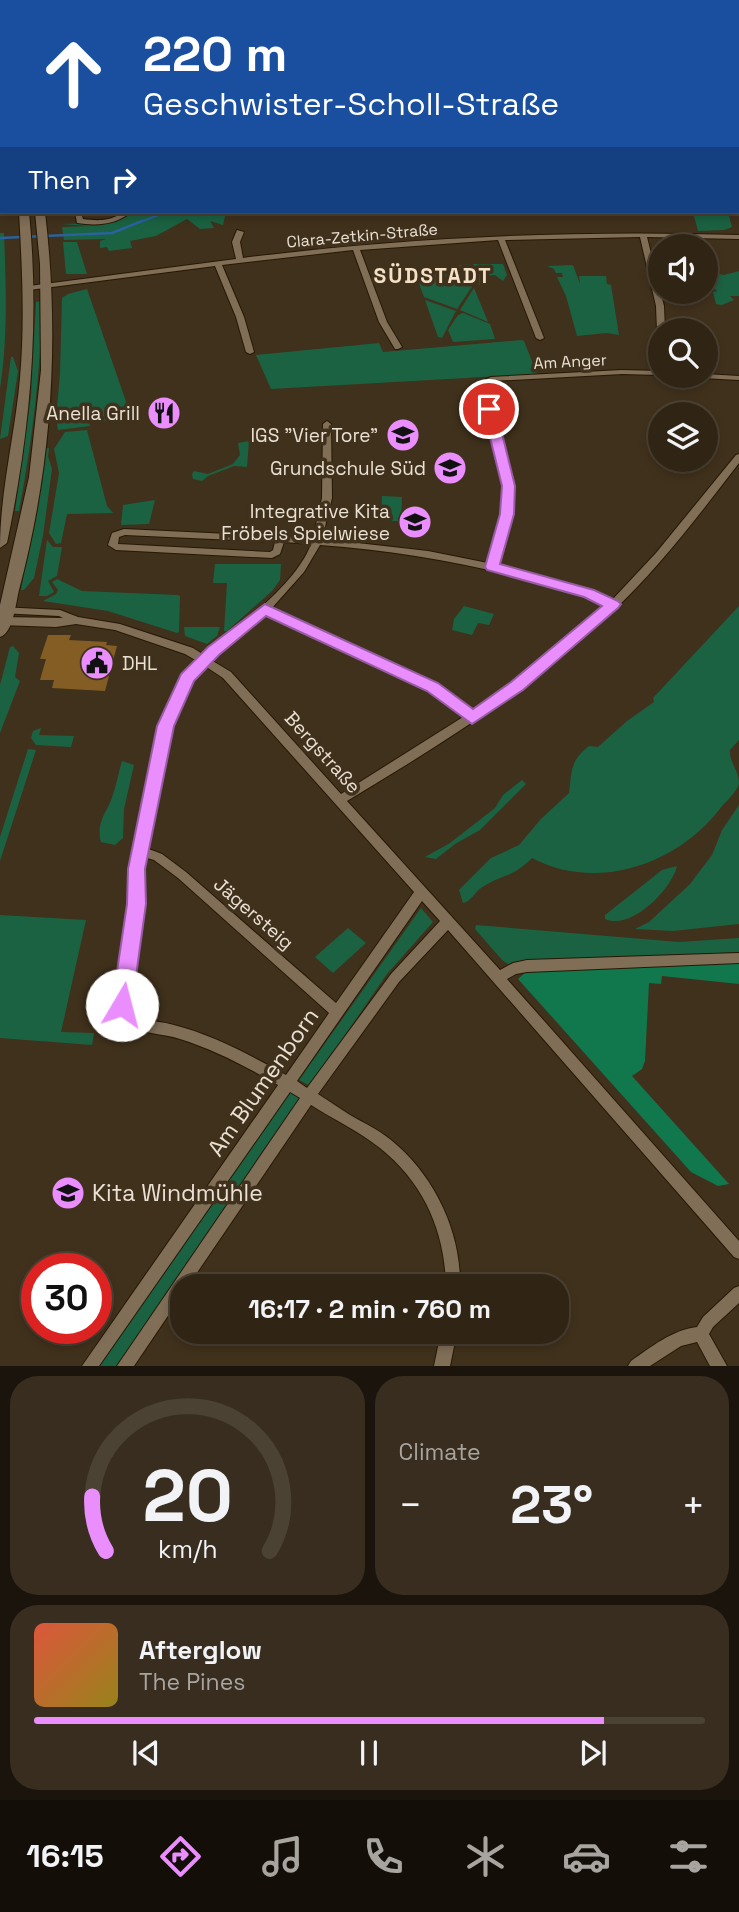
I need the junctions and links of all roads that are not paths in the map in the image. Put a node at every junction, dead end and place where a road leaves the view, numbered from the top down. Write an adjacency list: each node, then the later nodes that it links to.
1 (24, 214): 13 (main road)
2 (40, 214): 12 (main road)
3 (78, 214): 4 (street)
4 (124, 214)
5 (240, 232): 10 (street)
6 (643, 235): 7 (street, Clara-Zetkin-Straße); 8 (street, Clara-Zetkin-Straße); 14 (street)
7 (739, 237)
8 (501, 238): 9 (street, Clara-Zetkin-Straße); 15 (street)
9 (356, 248): 10 (street, Clara-Zetkin-Straße); 16 (street)
10 (240, 261): 11 (street, Clara-Zetkin-Straße)
11 (218, 264): 12 (street, Clara-Zetkin-Straße); 17 (street)
12 (48, 286): 13 (street, Clara-Zetkin-Straße); 31 (main road)
13 (29, 288): 26 (main road)
14 (660, 318)
15 (540, 338)
16 (397, 347)
17 (250, 352)
18 (648, 373): 28 (street, Am Anger)
19 (718, 377): 20 (street)
20 (738, 378)
21 (327, 424): 25 (street)
22 (739, 457): 29 (street)
23 (191, 535): 24 (street); 27 (street); 27 (street)
24 (280, 539): 25 (street); 27 (street)
25 (317, 541): 28 (street); 30 (street)
26 (0, 543)
27 (188, 551)
28 (492, 567): 29 (street)
29 (613, 604): 33 (street)
30 (265, 610): 32 (street); 33 (street)
31 (2, 619): 32 (street, Bergstraße)
32 (204, 659): 34 (street, Bergstraße); 35 (street)
33 (472, 718): 34 (street)
34 (340, 800): 36 (street, Bergstraße)
35 (140, 851): 40 (street, Jägersteig); 41 (street)
36 (422, 891): 37 (street, Bergstraße); 40 (street, Am Blumenborn)
37 (449, 921): 39 (street, Bergstraße); 42 (street)
38 (739, 958): 39 (street)
39 (499, 977): 43 (street, Bergstraße)
40 (337, 1012): 41 (street, Am Blumenborn)
41 (287, 1083): 42 (street); 48 (street, Am Blumenborn)
42 (309, 1096): 44 (street); 49 (street)
43 (739, 1252)
44 (454, 1274)
45 (739, 1293): 46 (street)
46 (701, 1334): 51 (street); 52 (street)
47 (447, 1344): 50 (street)
48 (90, 1366)
49 (125, 1366)
50 (442, 1366)
51 (636, 1366)
52 (719, 1366)

